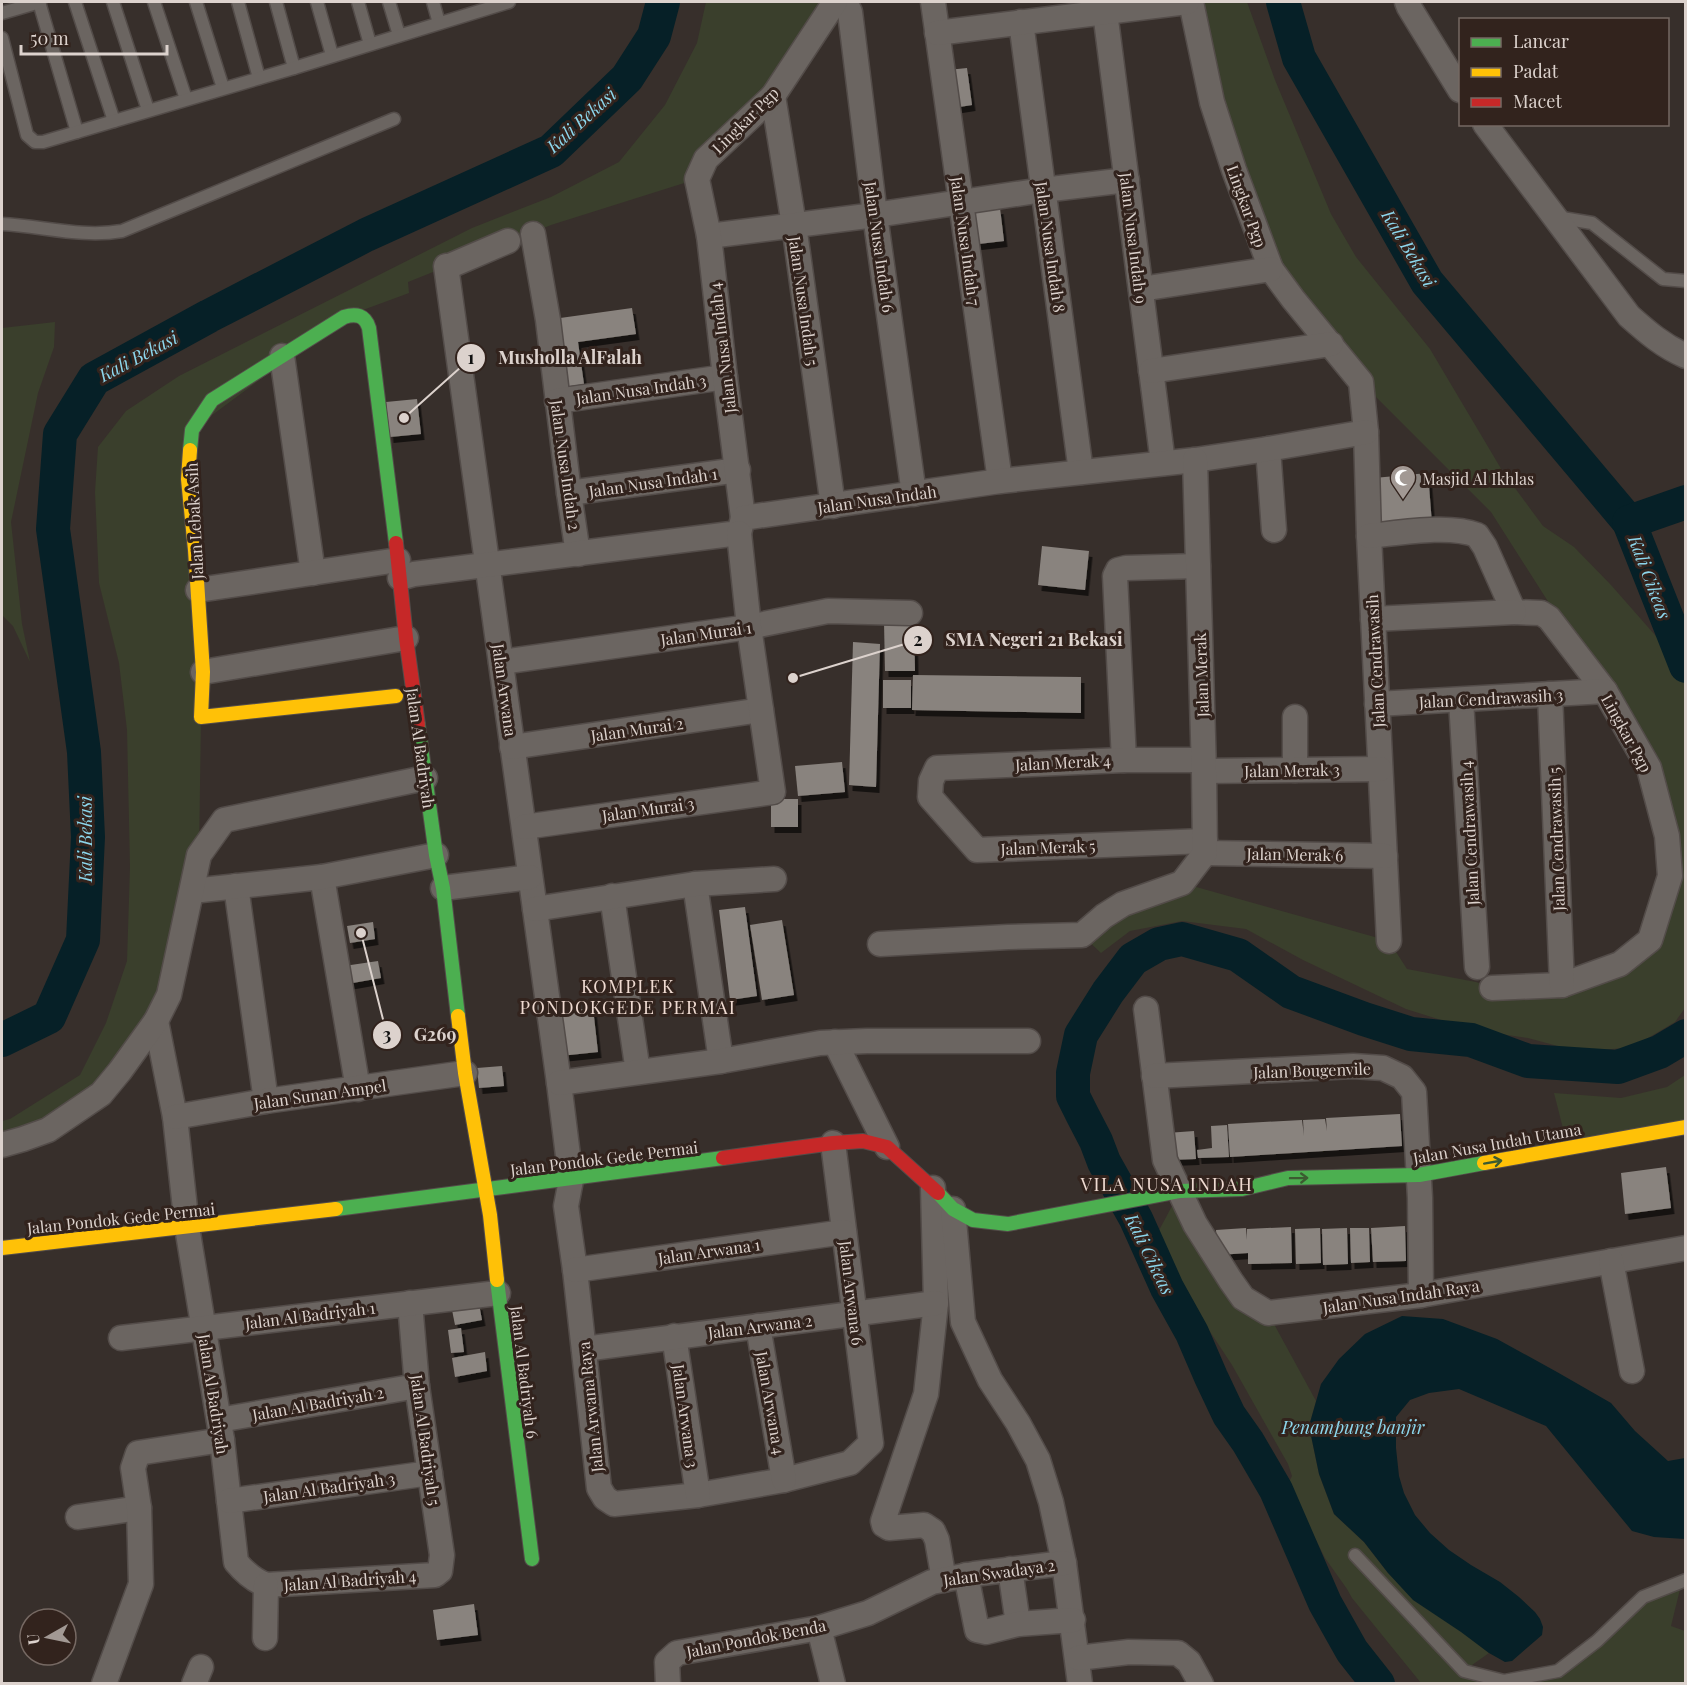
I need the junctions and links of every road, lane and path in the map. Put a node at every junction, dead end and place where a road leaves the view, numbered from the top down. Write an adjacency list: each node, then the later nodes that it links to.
1 (39, 2): 20 (lane); 38 (lane)
2 (75, 2): 36 (lane)
3 (113, 2): 34 (lane)
4 (154, 2): 33 (lane)
5 (195, 2): 31 (lane)
6 (238, 2): 29 (lane)
7 (276, 2): 28 (lane)
8 (317, 2): 27 (lane)
9 (358, 2): 26 (lane)
10 (389, 2): 24 (lane)
11 (433, 2): 22 (lane)
12 (509, 2): 18 (lane)
13 (834, 2): 32 (street, Lingkar Pgp)
14 (845, 2): 43 (street, Jalan Nusa Indah 6)
15 (933, 2): 23 (street, Jalan Nusa Indah 7)
16 (1189, 2): 19 (street); 50 (street, Lingkar Pgp)
17 (1407, 2): 30 (street)
18 (479, 6): 22 (lane)
19 (1105, 12): 21 (street); 40 (street, Jalan Nusa Indah 9)
20 (2, 13)
21 (1021, 22): 23 (street); 41 (street, Jalan Nusa Indah 8)
22 (439, 23): 24 (lane)
23 (937, 33): 42 (street, Jalan Nusa Indah 7)
24 (399, 35): 26 (lane)
25 (2, 38): 38 (lane)
26 (370, 44): 27 (lane)
27 (332, 55): 28 (lane)
28 (294, 68): 29 (lane)
29 (259, 78): 31 (lane)
30 (1459, 87)
31 (223, 88): 33 (lane)
32 (773, 96): 39 (street, Lingkar Pgp); 46 (street, Jalan Nusa Indah 5)
33 (186, 99): 34 (lane)
34 (148, 110): 36 (lane)
35 (394, 119): 45 (lane)
36 (114, 121): 38 (lane)
37 (1487, 126): 44 (street)
38 (77, 132)
39 (697, 179): 48 (street, Jalan Nusa Indah 4)
40 (1127, 180): 41 (street); 52 (street, Jalan Nusa Indah 9)
41 (1043, 190): 42 (street); 66 (street, Jalan Nusa Indah 8)
42 (961, 202): 43 (street); 67 (street, Jalan Nusa Indah 7)
43 (875, 215): 46 (street); 69 (street, Jalan Nusa Indah 6)
44 (1555, 217): 51 (lane); 56 (street)
45 (2, 224)
46 (794, 225): 48 (street); 70 (street, Jalan Nusa Indah 5)
47 (533, 234): 60 (street, Jalan Nusa Indah 2)
48 (709, 236): 58 (street, Jalan Nusa Indah 4)
49 (508, 241): 75 (street, Jalan Arwana)
50 (1271, 269): 52 (street); 54 (street, Lingkar Pgp)
51 (1686, 281)
52 (1141, 289): 57 (street, Jalan Nusa Indah 9)
53 (355, 314): 55 (street, Jalan Lebak Asih); 77 (street, Jalan Al Badriyah)
54 (1331, 345): 57 (street); 59 (street, Lingkar Pgp)
55 (282, 356): 78 (street); 79 (street, Jalan Lebak Asih)
56 (1686, 356)
57 (1151, 371): 64 (street, Jalan Nusa Indah 9)
58 (724, 377): 60 (street, Jalan Nusa Indah 3); 65 (street, Jalan Nusa Indah 4)
59 (1361, 382): 61 (street, Jalan Cendrawasih)
60 (557, 401): 68 (street, Jalan Nusa Indah 2)
61 (1366, 432): 62 (street, Jalan Nusa Indah); 73 (street, Jalan Cendrawasih)
62 (1268, 449): 63 (street, Jalan Nusa Indah); 72 (street)
63 (1195, 460): 64 (street, Jalan Nusa Indah); 76 (street, Jalan Merak)
64 (1163, 463): 66 (street, Jalan Nusa Indah)
65 (738, 470): 68 (street, Jalan Nusa Indah 1); 71 (street, Jalan Nusa Indah 4)
66 (1081, 472): 67 (street, Jalan Nusa Indah)
67 (1000, 481): 69 (street, Jalan Nusa Indah)
68 (569, 493): 74 (street, Jalan Nusa Indah 2)
69 (914, 494): 70 (street, Jalan Nusa Indah)
70 (833, 506): 71 (street, Jalan Nusa Indah)
71 (741, 526): 74 (street, Jalan Nusa Indah); 83 (street, Jalan Nusa Indah 4)
72 (1274, 530)
73 (1369, 536): 80 (street); 82 (street, Jalan Cendrawasih)
74 (578, 554): 75 (street, Jalan Nusa Indah)
75 (488, 565): 77 (street, Jalan Nusa Indah); 85 (street, Jalan Arwana)
76 (1198, 566): 95 (street); 96 (street, Jalan Merak)
77 (399, 569): 78 (street, Jalan Nusa Indah); 84 (street, Jalan Al Badriyah)
78 (313, 573): 79 (street, Jalan Nusa Indah)
79 (198, 590): 86 (street, Jalan Lebak Asih)
80 (1514, 612): 82 (street, Lingkar Pgp); 87 (street, Lingkar Pgp)
81 (910, 613): 83 (street, Jalan Murai 1)
82 (1373, 619): 91 (street, Jalan Cendrawasih)
83 (748, 627): 85 (street, Jalan Murai 1); 92 (street, Jalan Nusa Indah 4)
84 (406, 639): 86 (street); 99 (street, Jalan Al Badriyah)
85 (501, 662): 94 (street, Jalan Arwana)
86 (203, 672): 89 (street, Jalan Lebak Asih)
87 (1605, 691): 88 (street, Jalan Cendrawasih 3); 118 (street, Lingkar Pgp)
88 (1550, 694): 90 (street, Jalan Cendrawasih 3); 118 (street, Jalan Cendrawasih 5)
89 (396, 696)
90 (1461, 700): 91 (street, Jalan Cendrawasih 3); 117 (street, Jalan Cendrawasih 4)
91 (1377, 704): 97 (street, Jalan Cendrawasih)
92 (761, 710): 94 (street, Jalan Murai 2); 101 (street, Jalan Nusa Indah 4)
93 (1295, 717): 98 (street)
94 (513, 747): 102 (street, Jalan Arwana)
95 (1124, 760): 96 (street, Jalan Merak 4); 100 (street, Jalan Merak 4)
96 (1204, 765): 98 (street, Jalan Merak 3); 103 (street, Jalan Merak)
97 (1380, 769): 98 (street, Jalan Merak 3); 105 (street, Jalan Cendrawasih)
98 (1295, 770)
99 (425, 778): 104 (street, Jalan Al Badriyah); 112 (street)
100 (931, 781): 103 (street, Jalan Merak 5)
101 (773, 792): 102 (street, Jalan Murai 3)
102 (524, 827): 106 (street, Jalan Arwana)
103 (1205, 847): 105 (street, Jalan Merak 6); 116 (street)
104 (436, 855): 107 (street); 111 (street, Jalan Al Badriyah)
105 (1385, 856): 115 (street, Jalan Cendrawasih)
106 (530, 876): 111 (street); 114 (street, Jalan Arwana)
107 (322, 877): 110 (street); 129 (street)
108 (774, 879): 109 (street)
109 (695, 884): 113 (street); 124 (street)
110 (236, 886): 112 (street); 130 (street)
111 (443, 888): 126 (street, Jalan Al Badriyah)
112 (192, 891): 121 (street)
113 (612, 896): 114 (street); 125 (street)
114 (535, 909): 128 (street, Jalan Arwana)
115 (1389, 941)
116 (880, 944)
117 (1477, 967)
118 (1562, 984): 119 (street, Lingkar Pgp)
119 (1492, 988)
120 (1146, 1009): 127 (street)
121 (156, 1021): 131 (street, Jalan Al Badriyah); 134 (street)
122 (1028, 1041): 123 (street)
123 (835, 1042): 124 (street); 135 (street)
124 (721, 1060): 125 (street)
125 (638, 1072): 128 (street)
126 (465, 1073): 129 (street, Jalan Sunan Ampel); 139 (street, Jalan Al Badriyah)
127 (1154, 1076): 140 (street); 141 (street, Jalan Bougenvile)
128 (559, 1083): 136 (street, Jalan Arwana)
129 (358, 1089): 130 (street, Jalan Sunan Ampel)
130 (266, 1101): 131 (street, Jalan Sunan Ampel)
131 (175, 1117): 144 (street, Jalan Al Badriyah)
132 (1686, 1127): 141 (street, Jalan Nusa Indah Utama, one-way to 132)
133 (833, 1143): 135 (street, Jalan Pondok Gede Permai); 136 (street, Jalan Pondok Gede Permai); 145 (street, Jalan Arwana 6)
134 (2, 1145)
135 (887, 1147): 137 (street)
136 (571, 1180): 139 (street, Jalan Pondok Gede Permai); 149 (street, Jalan Arwana Raya)
137 (933, 1188): 143 (street); 153 (street)
138 (1242, 1189): 140 (street, Jalan Nusa Indah Utama); 141 (street, Jalan Nusa Indah Utama, one-way to 141); 142 (street, Jalan Nusa Indah Utama)
139 (484, 1190): 144 (street, Jalan Pondok Gede Permai); 150 (street, Jalan Al Badriyah 6)
140 (1173, 1192): 143 (street); 151 (street, Jalan Nusa Indah Raya)
141 (1420, 1192): 151 (street, Jalan Bougenvile)
142 (1274, 1196)
143 (953, 1209): 173 (street)
144 (188, 1227): 146 (street, Jalan Pondok Gede Permai); 156 (street, Jalan Al Badriyah)
145 (844, 1232): 149 (street, Jalan Arwana 1); 154 (street, Jalan Arwana 6)
146 (2, 1248)
147 (1686, 1248): 148 (street, Jalan Nusa Indah Raya)
148 (1611, 1262): 151 (street, Jalan Nusa Indah Raya); 160 (street)
149 (574, 1270): 159 (street, Jalan Arwana Raya)
150 (498, 1293): 152 (street, Jalan Al Badriyah 1); 171 (street, Jalan Al Badriyah 6)
151 (1420, 1296)
152 (410, 1303): 156 (street, Jalan Al Badriyah 1); 161 (street, Jalan Al Badriyah 5)
153 (936, 1303): 154 (street, Jalan Arwana 2); 176 (street)
154 (855, 1314): 155 (street, Jalan Arwana 2); 163 (street, Jalan Arwana 6)
155 (758, 1326): 157 (street, Jalan Arwana 2); 165 (street, Jalan Arwana 4)
156 (204, 1328): 158 (street, Jalan Al Badriyah 1); 162 (street, Jalan Al Badriyah)
157 (674, 1336): 159 (street, Jalan Arwana 2); 166 (street, Jalan Arwana 3)
158 (121, 1338)
159 (584, 1349): 166 (street, Jalan Arwana Raya)
160 (1632, 1371)
161 (417, 1386): 162 (street, Jalan Al Badriyah 2); 164 (street, Jalan Al Badriyah 5)
162 (221, 1430): 167 (street, Jalan Al Badriyah); 168 (street, Jalan Al Badriyah 2)
163 (871, 1443): 165 (street, Jalan Arwana Raya)
164 (430, 1473): 167 (street, Jalan Al Badriyah 3); 175 (street, Jalan Al Badriyah 5)
165 (784, 1480): 166 (street, Jalan Arwana Raya)
166 (698, 1495)
167 (229, 1501): 172 (street, Jalan Al Badriyah)
168 (139, 1508): 169 (street); 185 (street)
169 (78, 1517)
170 (1355, 1555): 177 (lane)
171 (532, 1559)
172 (236, 1562): 178 (street, Jalan Al Badriyah 4)
173 (1064, 1563): 174 (street, Jalan Swadaya 2); 180 (street)
174 (1010, 1569): 176 (street, Jalan Swadaya 2); 181 (street)
175 (435, 1575): 178 (street, Jalan Al Badriyah 4)
176 (955, 1577): 179 (street, Jalan Swadaya 2); 181 (street)
177 (1686, 1580)
178 (266, 1585): 183 (street)
179 (868, 1613): 182 (street, Jalan Pondok Benda)
180 (1073, 1620): 181 (street); 184 (street)
181 (1018, 1624)
182 (819, 1628): 186 (street, Jalan Pondok Benda); 187 (street)
183 (265, 1638)
184 (1078, 1658): 188 (street); 189 (street)
185 (104, 1683)
186 (668, 1683)
187 (833, 1683)
188 (1080, 1683)
189 (1201, 1683)

